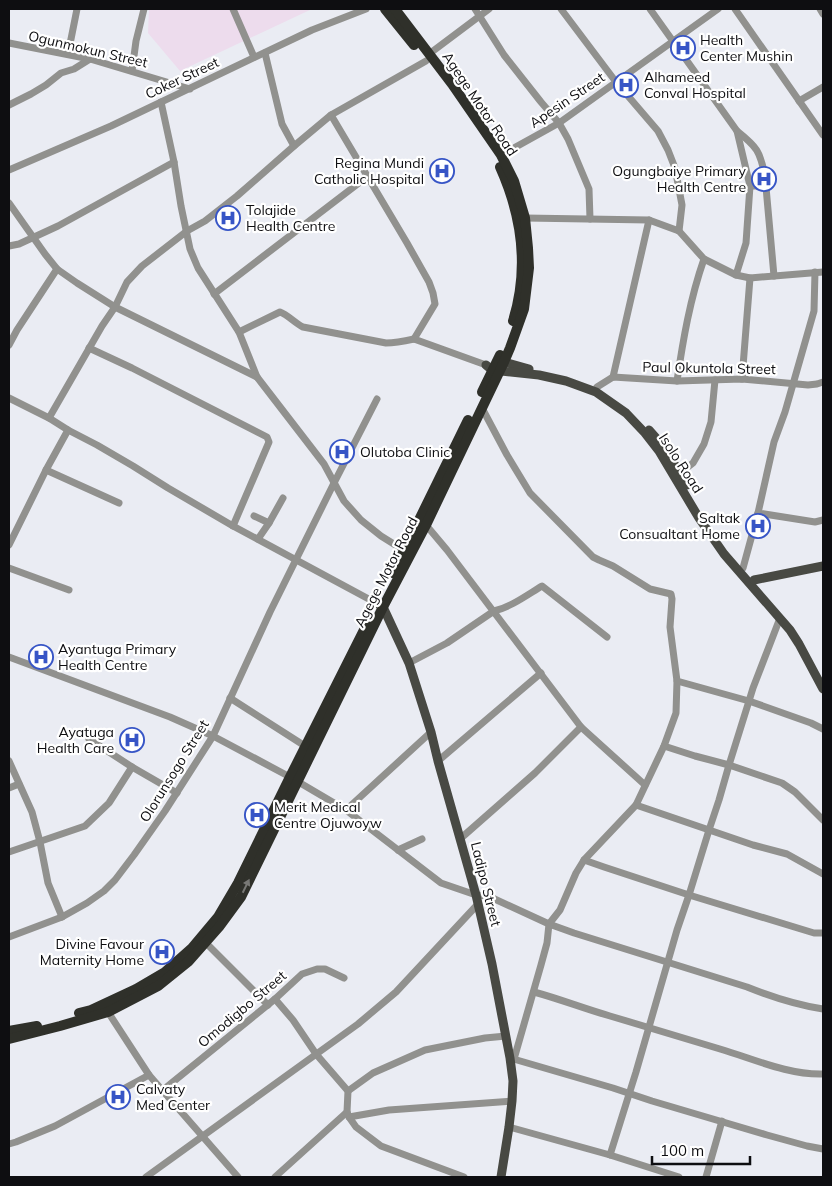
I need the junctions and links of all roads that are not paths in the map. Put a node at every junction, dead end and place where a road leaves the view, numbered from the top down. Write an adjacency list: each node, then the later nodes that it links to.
1 (77, 9): 19 (street)
2 (144, 9): 23 (street)
3 (233, 9): 20 (street)
4 (366, 9): 18 (street, Coker Street)
5 (385, 9): 21 (highway, Agege Motor Road)
6 (395, 9): 21 (highway, Agege Motor Road)
7 (475, 9): 15 (street)
8 (489, 9): 15 (street)
9 (561, 9): 24 (street)
10 (650, 9): 16 (street)
11 (718, 9): 16 (street, Apesin Street)
12 (735, 9): 27 (street)
13 (820, 9): 14 (street)
14 (823, 14)
15 (480, 15): 21 (street); 31 (street)
16 (673, 40): 24 (street, Apesin Street); 32 (street)
17 (9, 43): 19 (street, Ogunmokun Street)
18 (265, 53): 20 (street, Coker Street); 34 (street)
19 (68, 54): 22 (street, Ogunmokun Street)
20 (254, 57): 26 (street, Coker Street)
21 (427, 57): 30 (street); 35 (highway, Agege Motor Road); 62 (highway, Agege Motor Road)
22 (90, 59): 23 (street, Ogunmokun Street); 29 (street)
23 (132, 71): 26 (street, Ogunmokun Street)
24 (616, 82): 31 (street, Apesin Street); 46 (street)
25 (823, 87): 27 (street)
26 (190, 89): 28 (street, Coker Street)
27 (800, 101): 33 (street)
28 (161, 102): 36 (street); 37 (street, Coker Street)
29 (9, 105)
30 (331, 115): 34 (street); 38 (street)
31 (559, 123): 35 (street, Apesin Street); 43 (street)
32 (737, 131): 39 (street); 40 (street)
33 (823, 135)
34 (294, 146): 45 (street)
35 (501, 155): 42 (highway, Agege Motor Road)
36 (174, 162): 45 (street); 47 (street)
37 (9, 170)
38 (368, 176): 56 (street); 59 (street)
39 (750, 186): 40 (street); 53 (street)
40 (766, 186): 54 (street)
41 (9, 203): 47 (street)
42 (525, 218): 43 (street); 62 (highway, Agege Motor Road)
43 (590, 220): 44 (street)
44 (649, 220): 46 (street); 64 (street)
45 (187, 231): 56 (street); 57 (street)
46 (679, 231): 49 (street)
47 (34, 237): 48 (street); 50 (street)
48 (9, 246)
49 (704, 259): 53 (street); 67 (street)
50 (57, 269): 57 (street); 60 (street)
51 (815, 272): 52 (street); 54 (street); 69 (street)
52 (823, 272)
53 (736, 275): 55 (street)
54 (774, 276): 55 (street)
55 (750, 278): 65 (street)
56 (214, 294): 58 (street)
57 (115, 307): 61 (street); 63 (street)
58 (239, 332): 59 (street); 63 (street)
59 (414, 339): 62 (street)
60 (9, 345)
61 (89, 348): 74 (street); 86 (street)
62 (495, 367): 70 (main road, Isolo Road); 73 (highway, Agege Motor Road); 89 (highway, Agege Motor Road); 98 (main road, Isolo Road)
63 (257, 377): 78 (street)
64 (613, 377): 67 (street, Paul Okuntola Street); 70 (street)
65 (742, 379): 66 (street, Paul Okuntola Street); 69 (street, Paul Okuntola Street)
66 (715, 380): 67 (street, Paul Okuntola Street); 77 (street)
67 (677, 381)
68 (823, 382): 69 (street, Paul Okuntola Street)
69 (793, 383): 81 (street)
70 (597, 387): 77 (main road, Isolo Road)
71 (9, 398): 74 (street)
72 (377, 399): 78 (street, Olorunsogo Street)
73 (482, 408): 85 (highway, Agege Motor Road); 104 (street)
74 (49, 418): 75 (street)
75 (68, 430): 76 (street); 86 (street)
76 (46, 470): 80 (street); 88 (street)
77 (680, 473): 93 (main road, Isolo Road)
78 (334, 483): 89 (street); 90 (street, Olorunsogo Street)
79 (283, 498): 84 (street)
80 (120, 503)
81 (758, 513): 83 (street); 93 (street)
82 (254, 516): 84 (street)
83 (823, 520)
84 (269, 523): 87 (street)
85 (426, 524): 96 (highway, Agege Motor Road); 97 (street)
86 (233, 526): 87 (street)
87 (258, 539): 90 (street)
88 (9, 545)
89 (405, 551): 96 (highway, Agege Motor Road)
90 (296, 560): 96 (street); 106 (street, Olorunsogo Street)
91 (823, 566): 94 (main road)
92 (9, 568): 95 (street)
93 (743, 568): 94 (main road, Isolo Road)
94 (754, 580): 103 (main road, Isolo Road)
95 (69, 590)
96 (381, 605): 101 (main road, Ladipo Street); 113 (highway, Agege Motor Road); 119 (highway, Agege Motor Road)
97 (494, 611): 99 (street); 101 (street); 102 (street)
98 (780, 618): 105 (main road, Isolo Road); 107 (street)
99 (607, 638)
100 (9, 657): 111 (street)
101 (409, 663): 110 (main road, Ladipo Street)
102 (541, 673): 108 (street); 116 (street)
103 (823, 678)
104 (677, 681): 107 (street); 114 (street)
105 (823, 689)
106 (230, 698): 111 (street, Olorunsogo Street); 113 (street)
107 (749, 701): 109 (street); 117 (street)
108 (581, 727): 121 (street); 129 (street)
109 (823, 729)
110 (431, 732): 116 (main road, Ladipo Street); 125 (street)
111 (213, 736): 119 (street); 123 (street, Olorunsogo Street)
112 (89, 739): 118 (street)
113 (305, 746): 119 (highway, Agege Motor Road)
114 (664, 746): 117 (street); 121 (street)
115 (9, 761): 120 (street)
116 (438, 761): 129 (main road, Ladipo Street)
117 (729, 765): 126 (street); 127 (street)
118 (132, 767): 123 (street); 130 (street)
119 (294, 779): 125 (street); 141 (highway, Agege Motor Road, one-way to 119); 150 (highway, Agege Motor Road)
120 (20, 784): 122 (street); 130 (street)
121 (644, 786): 124 (street)
122 (9, 788)
123 (177, 793): 137 (street, Olorunsogo Street)
124 (636, 805): 127 (street); 133 (street)
125 (346, 810): 131 (street)
126 (823, 820)
127 (709, 830): 134 (street); 135 (street)
128 (422, 839): 131 (street)
129 (460, 839): 136 (main road, Ladipo Street)
130 (40, 842): 132 (street); 137 (street)
131 (398, 850): 136 (street)
132 (9, 852)
133 (584, 860): 135 (street); 138 (street)
134 (823, 874)
135 (690, 895): 139 (street); 142 (street)
136 (477, 900): 138 (street); 151 (main road, Ladipo Street); 153 (street)
137 (62, 917): 140 (street, Olorunsogo Street)
138 (549, 924): 142 (street); 144 (street)
139 (823, 933)
140 (9, 937)
141 (206, 943): 146 (street); 148 (highway, Agege Motor Road)
142 (668, 962): 147 (street); 149 (street)
143 (344, 978): 145 (street, Omodigbo Street)
144 (534, 992): 149 (street); 154 (street)
145 (275, 999): 146 (street, Omodigbo Street); 153 (street)
146 (268, 1005): 157 (street, Omodigbo Street)
147 (823, 1009)
148 (108, 1012): 152 (highway, Agege Motor Road); 155 (street)
149 (649, 1027): 156 (street); 159 (street)
150 (9, 1031)
151 (506, 1036): 154 (main road, Ladipo Street); 158 (street)
152 (9, 1039)
153 (316, 1054): 158 (street); 164 (street)
154 (512, 1058): 159 (street); 160 (main road, Ladipo Street)
155 (149, 1074): 157 (street); 165 (street)
156 (823, 1074)
157 (163, 1090): 164 (street)
158 (348, 1091): 161 (street)
159 (629, 1093): 162 (street); 167 (street)
160 (512, 1101): 161 (street); 163 (main road, Ladipo Street)
161 (348, 1115): 170 (street); 171 (street)
162 (722, 1121): 166 (street); 174 (street)
163 (510, 1127): 167 (street); 172 (main road, Ladipo Street)
164 (203, 1137): 168 (street); 169 (street)
165 (9, 1144)
166 (823, 1149)
167 (610, 1154): 173 (street)
168 (146, 1177)
169 (238, 1177)
170 (276, 1177)
171 (464, 1177)
172 (501, 1177)
173 (679, 1177)
174 (706, 1177)

